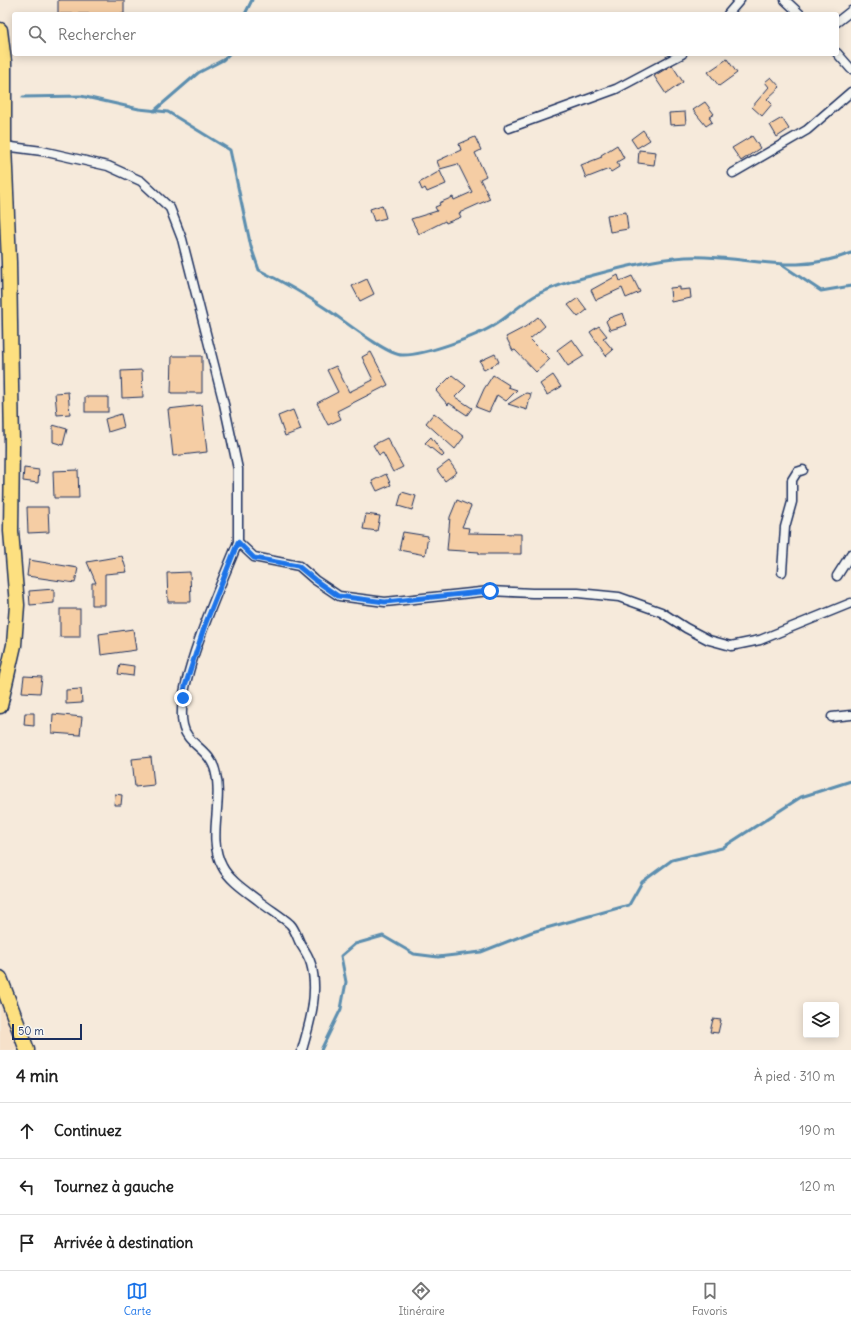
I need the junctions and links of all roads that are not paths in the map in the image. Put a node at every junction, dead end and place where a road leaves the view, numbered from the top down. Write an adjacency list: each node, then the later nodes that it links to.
1 (740, 0): 4 (street)
2 (786, 0): 5 (street)
3 (851, 11): 6 (street)
4 (730, 12)
5 (798, 12)
6 (839, 20)
7 (0, 30): 10 (highway)
8 (839, 55): 11 (street)
9 (678, 56): 13 (street)
10 (2, 63): 14 (highway)
11 (851, 69)
12 (851, 92): 15 (street)
13 (509, 128)
14 (4, 146): 17 (street); 22 (highway)
15 (733, 173)
16 (803, 470): 19 (street)
17 (238, 542): 21 (street); 27 (street)
18 (851, 554): 20 (street)
19 (782, 572)
20 (837, 576)
21 (851, 602)
22 (0, 706)
23 (851, 715): 24 (street)
24 (832, 717)
25 (0, 978): 26 (highway)
26 (28, 1050)
27 (302, 1050)

